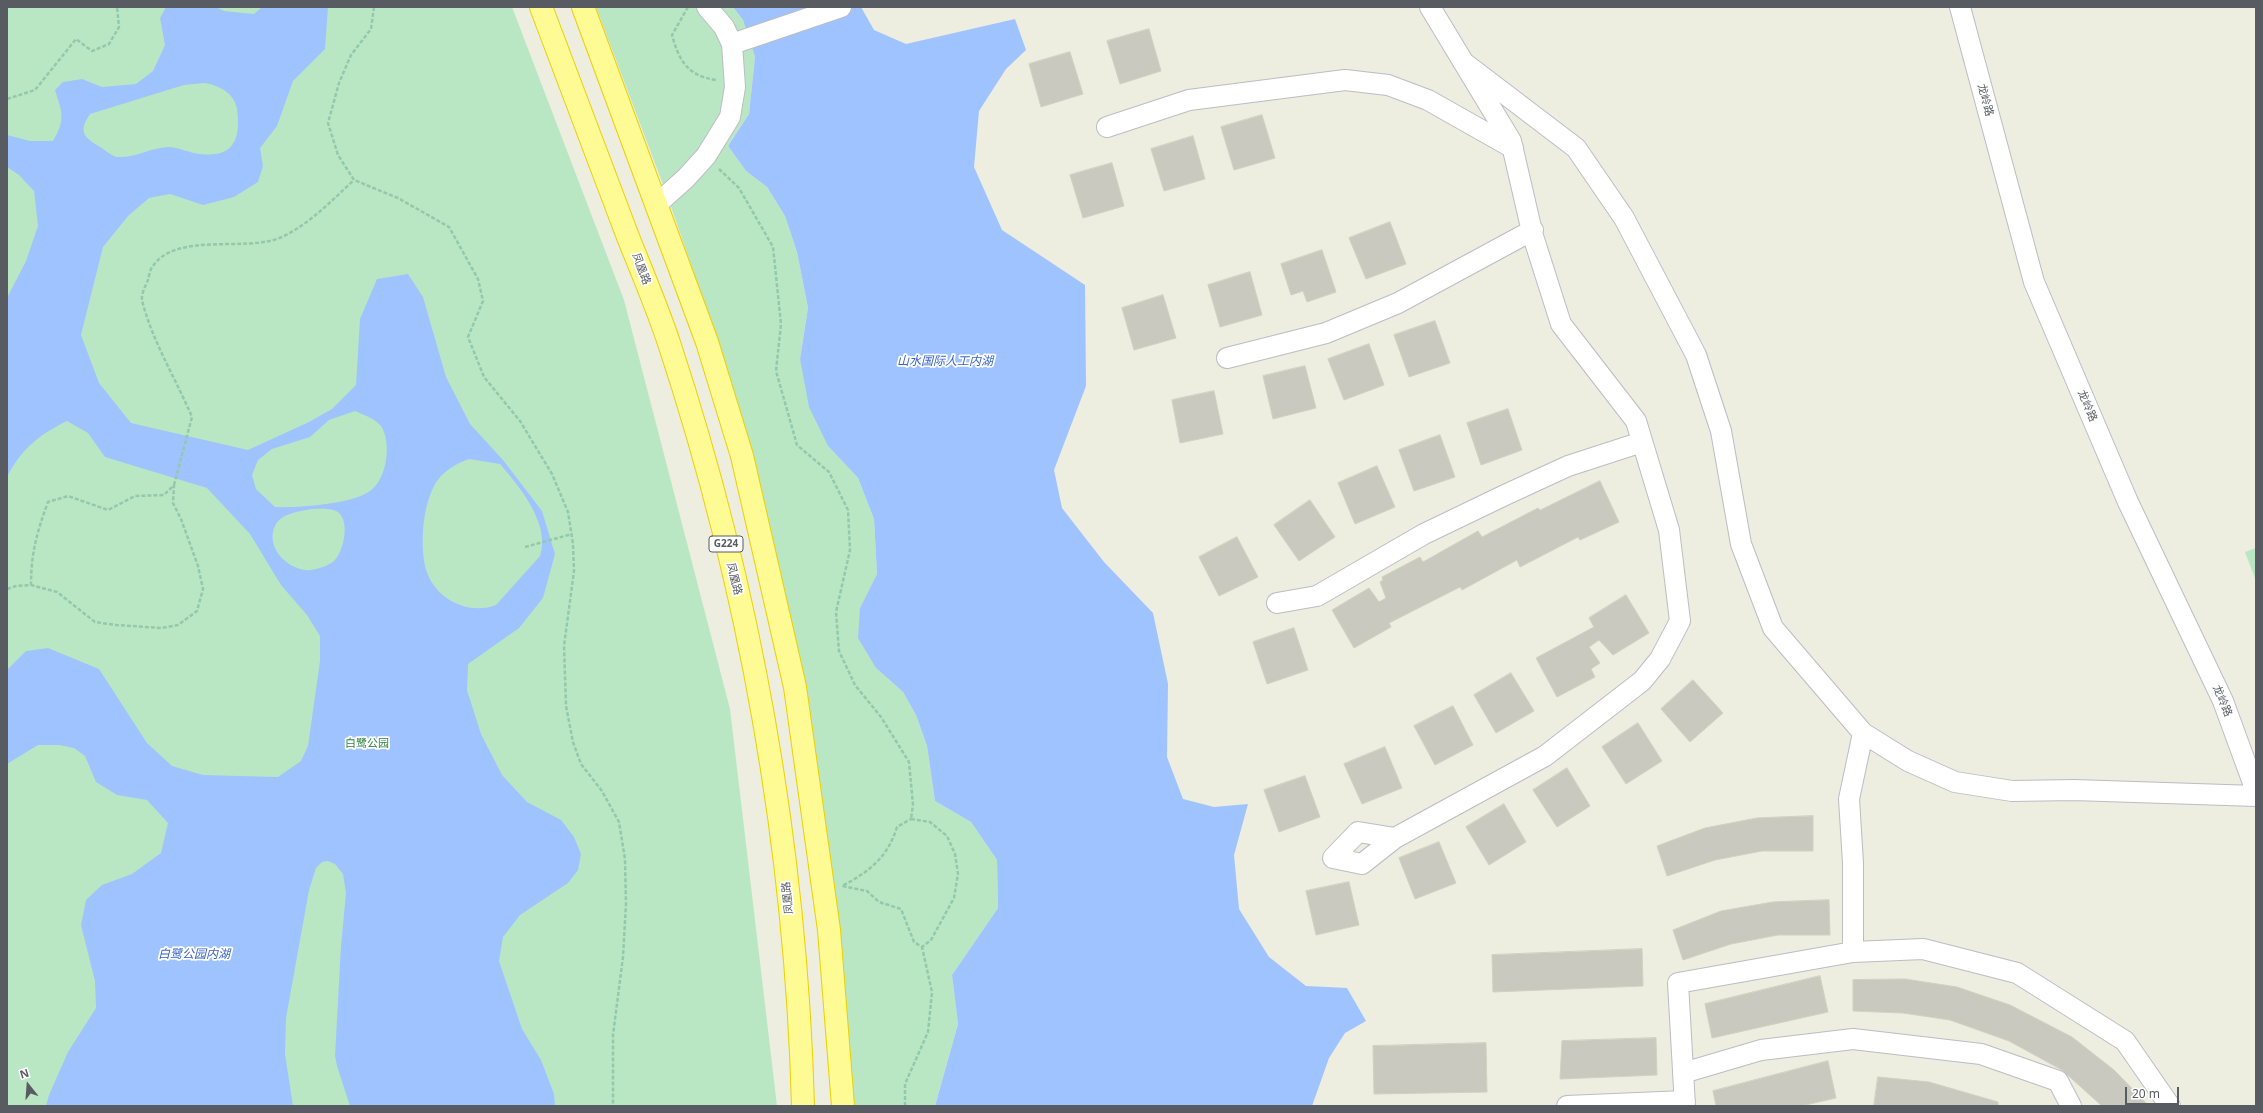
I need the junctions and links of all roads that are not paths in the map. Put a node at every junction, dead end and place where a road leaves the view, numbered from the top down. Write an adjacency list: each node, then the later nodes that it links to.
1 (541, 7): 23 (highway, 凤凰路 / G224)
2 (583, 7): 11 (highway)
3 (707, 7): 7 (street)
4 (841, 7): 7 (street)
5 (1430, 7): 8 (street)
6 (1960, 7): 17 (street, 龙岭路)
7 (732, 44): 11 (street)
8 (1463, 62): 10 (street); 16 (street)
9 (1107, 127): 10 (street)
10 (1513, 148): 12 (street)
11 (656, 205): 24 (highway)
12 (1533, 230): 13 (street); 14 (street)
13 (1227, 358)
14 (1642, 442): 15 (street); 19 (street)
15 (1277, 603)
16 (1863, 733): 18 (street); 20 (street)
17 (2256, 791)
18 (2256, 796)
19 (1394, 838)
20 (1854, 952): 21 (street); 27 (street)
21 (1683, 1073): 22 (street); 26 (street)
22 (1685, 1103): 25 (street)
23 (803, 1106)
24 (842, 1106)
25 (1567, 1106)
26 (2071, 1106)
27 (2170, 1106)

